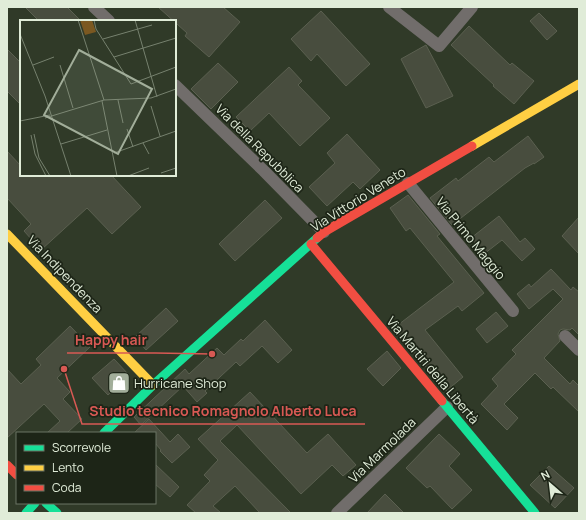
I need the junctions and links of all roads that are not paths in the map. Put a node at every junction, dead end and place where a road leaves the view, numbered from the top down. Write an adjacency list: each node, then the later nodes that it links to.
1 (94, 7): 4 (street)
2 (389, 7): 3 (street)
3 (472, 7)
4 (107, 20)
5 (579, 84): 7 (street, Via Vittorio Veneto)
6 (176, 86): 8 (street, Via della Repubblica)
7 (408, 183): 8 (street, Via Vittorio Veneto); 11 (street, Via Primo Maggio)
8 (324, 232): 10 (street, Via Vittorio Veneto)
9 (7, 234): 14 (street, Via Indipendenza)
10 (311, 244): 14 (street, Via Vittorio Veneto); 15 (street, Via Martiri della Libertà)
11 (513, 311)
12 (565, 336): 13 (street)
13 (579, 350)
14 (153, 385): 16 (street, Via Vittorio Veneto)
15 (447, 407): 23 (street, Via Marmolada); 24 (street, Via Martiri della Libertà)
16 (105, 432)
17 (7, 465): 18 (street)
18 (16, 474)
19 (34, 504): 21 (street)
20 (47, 504): 22 (street)
21 (26, 513)
22 (57, 513)
23 (337, 513)
24 (535, 513)

